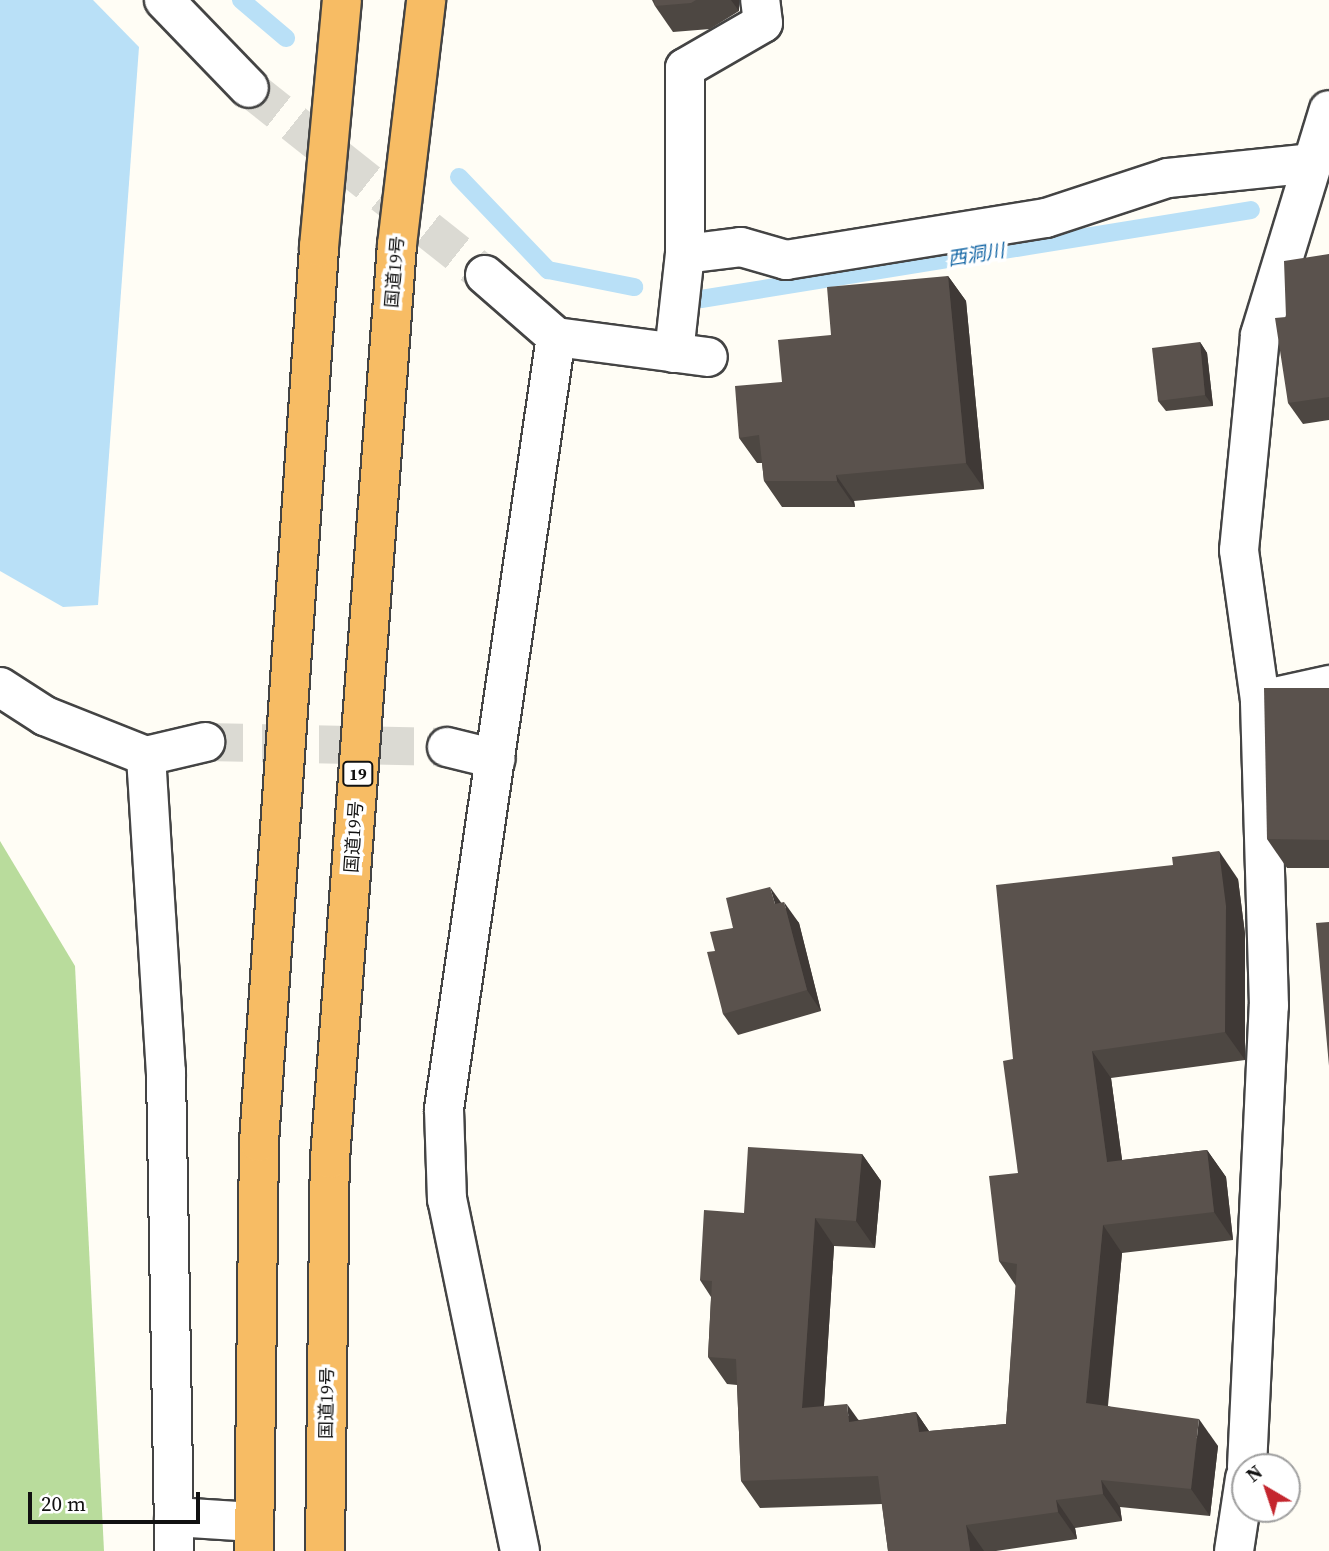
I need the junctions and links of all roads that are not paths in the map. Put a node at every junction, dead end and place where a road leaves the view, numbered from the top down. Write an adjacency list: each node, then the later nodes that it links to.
1 (164, 0): 5 (street)
2 (342, 0): 21 (highway)
3 (426, 0): 22 (highway, 国道19号 / 19)
4 (760, 0): 8 (street)
5 (249, 88)
6 (1329, 110): 7 (street)
7 (1313, 163): 8 (street); 13 (street)
8 (685, 254): 10 (street)
9 (485, 275): 10 (street)
10 (556, 337): 17 (street)
11 (1329, 685): 13 (street)
12 (0, 687): 16 (street)
13 (1260, 700): 18 (street)
14 (205, 743): 16 (street)
15 (447, 747): 17 (street)
16 (146, 756): 20 (street)
17 (496, 759): 23 (street)
18 (1248, 1453)
19 (1238, 1523): 24 (street)
20 (174, 1534): 21 (street)
21 (254, 1537)
22 (326, 1551)
23 (520, 1551)
24 (1234, 1551)

